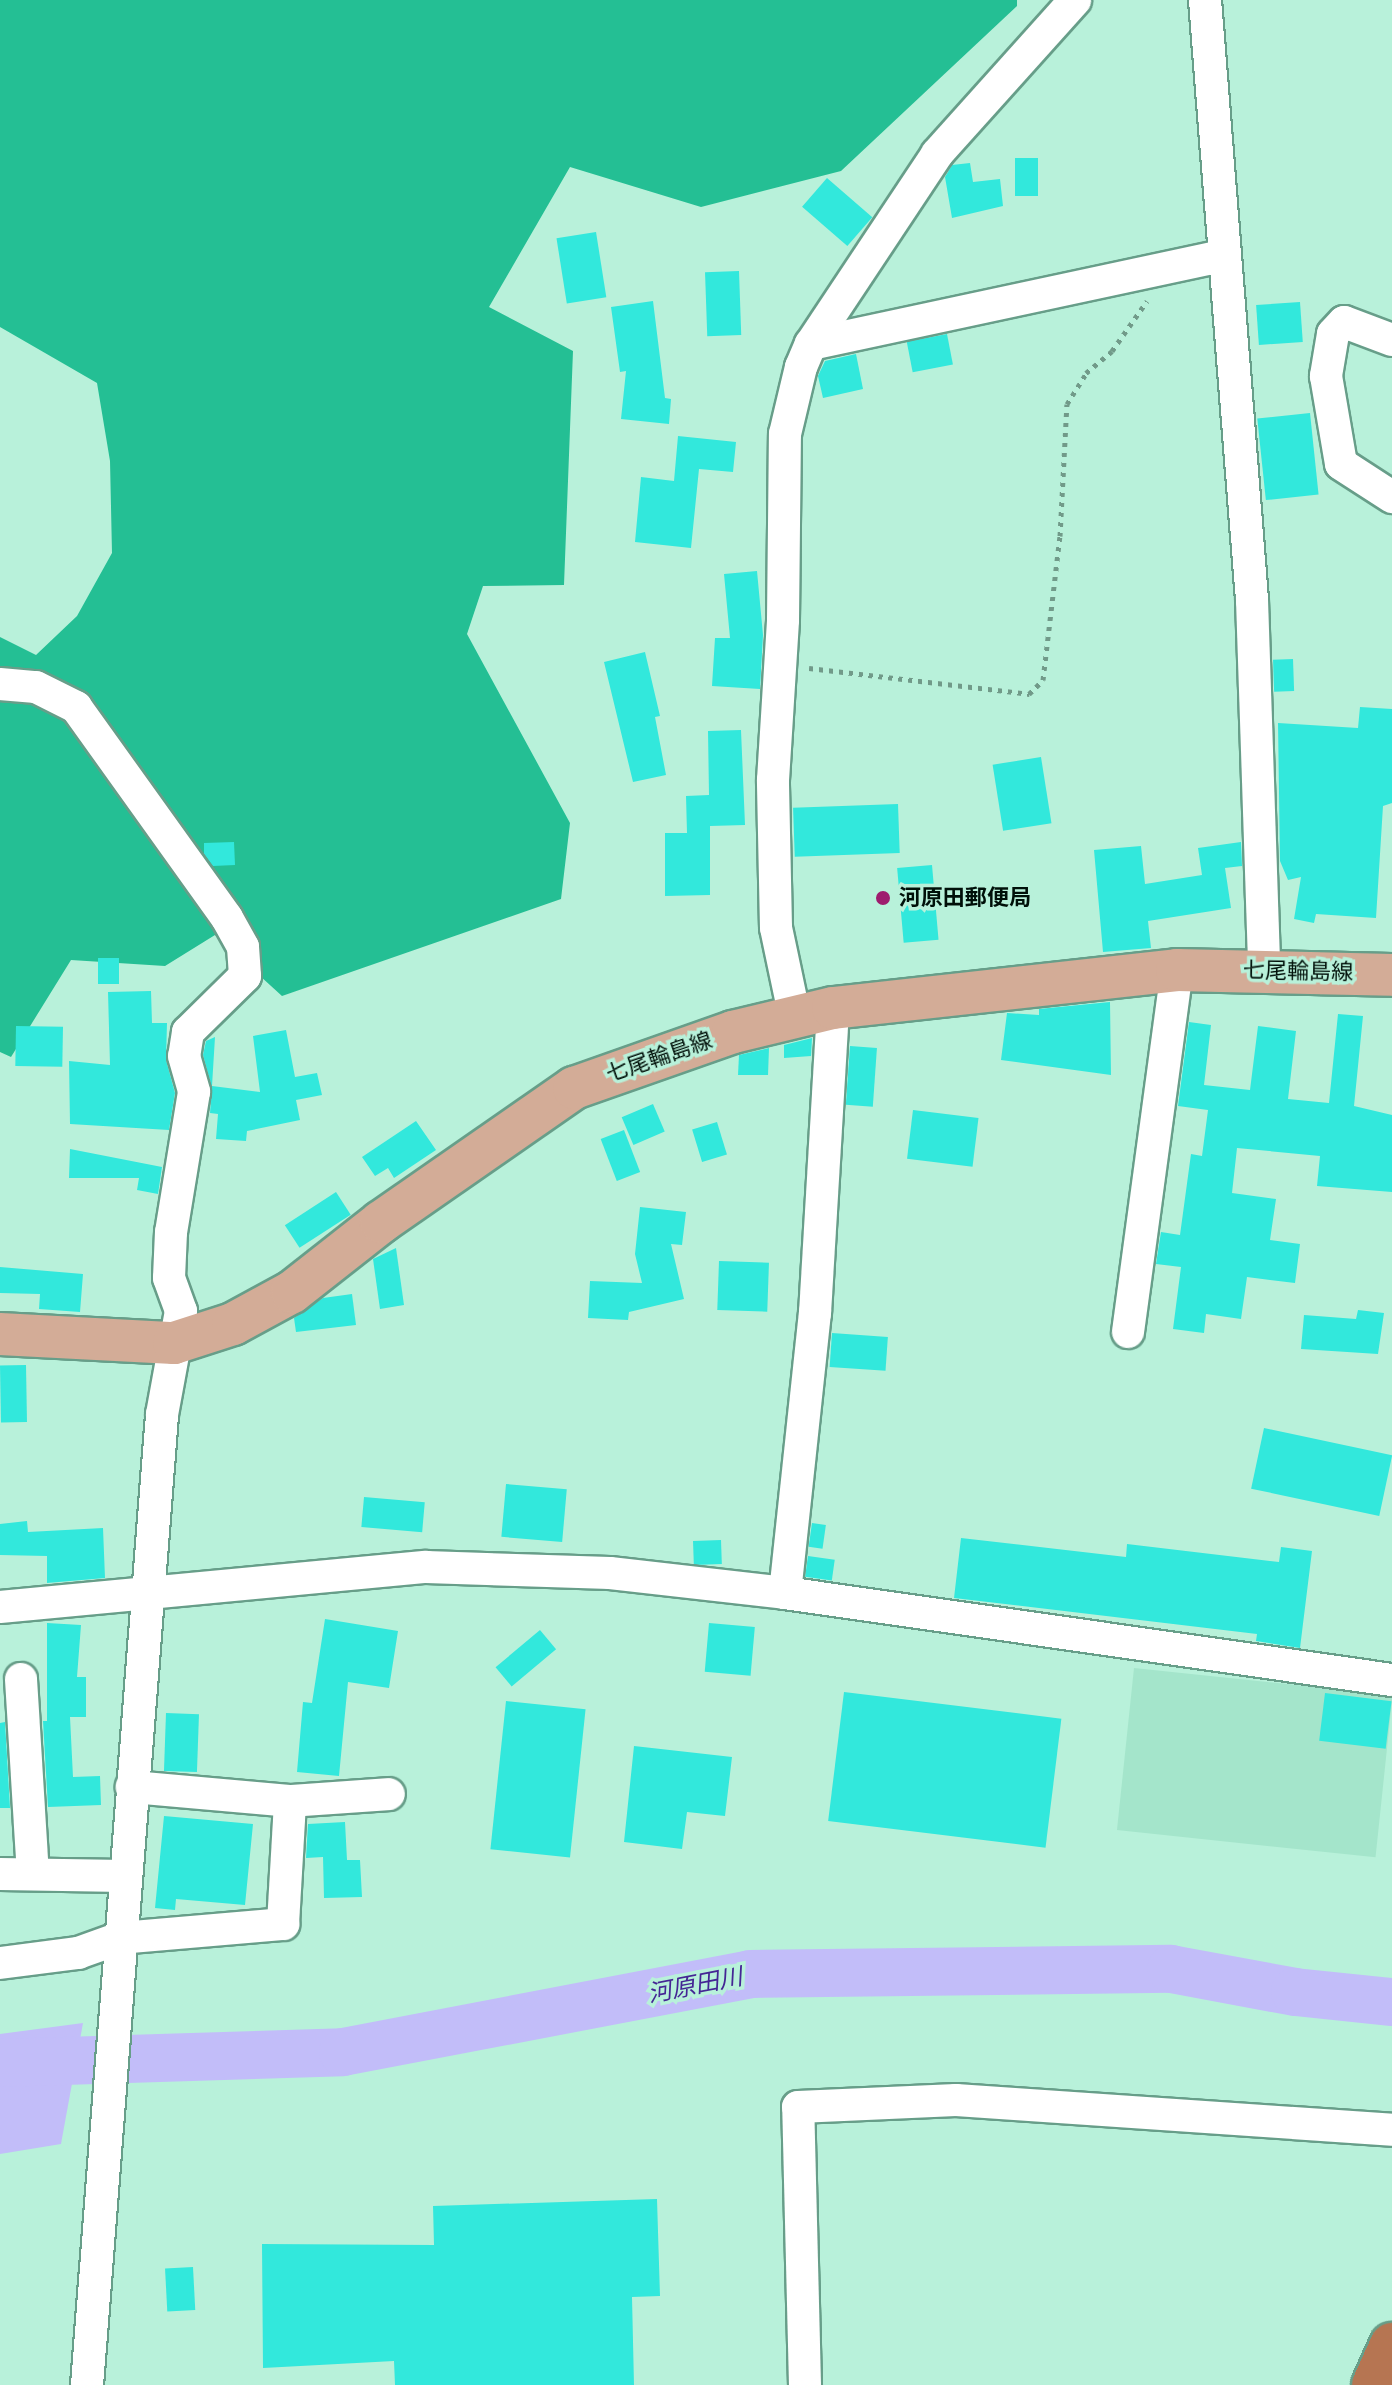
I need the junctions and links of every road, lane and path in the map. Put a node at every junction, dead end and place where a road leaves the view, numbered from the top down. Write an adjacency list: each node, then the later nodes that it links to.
1 (1075, 0): 6 (street)
2 (1205, 0): 3 (street)
3 (1221, 256): 4 (street); 10 (street)
4 (1177, 265): 6 (street); 8 (path)
5 (1392, 340): 7 (street)
6 (811, 344): 8 (street)
7 (1392, 497)
8 (780, 665): 13 (street)
9 (0, 684): 16 (street)
10 (1264, 969): 11 (main road, 七尾輪島線); 12 (main road, 七尾輪島線)
11 (1177, 970): 13 (main road, 七尾輪島線); 14 (street)
12 (1392, 975)
13 (814, 1013): 16 (main road, 七尾輪島線); 18 (street)
14 (1128, 1332)
15 (0, 1334): 16 (main road, 七尾輪島線)
16 (174, 1343): 17 (street)
17 (148, 1593): 18 (street); 19 (street); 22 (street)
18 (785, 1593): 21 (street)
19 (0, 1607)
20 (21, 1679): 26 (street)
21 (1392, 1680)
22 (132, 1787): 24 (street); 27 (street)
23 (389, 1794): 24 (street)
24 (290, 1801): 28 (street)
25 (0, 1874): 26 (street)
26 (33, 1874): 27 (street)
27 (125, 1876): 28 (street)
28 (120, 1938): 29 (street); 32 (street)
29 (0, 1963)
30 (1392, 2130): 33 (street)
31 (1392, 2345): 34 (highway)
32 (87, 2385)
33 (805, 2385)
34 (1374, 2385)

